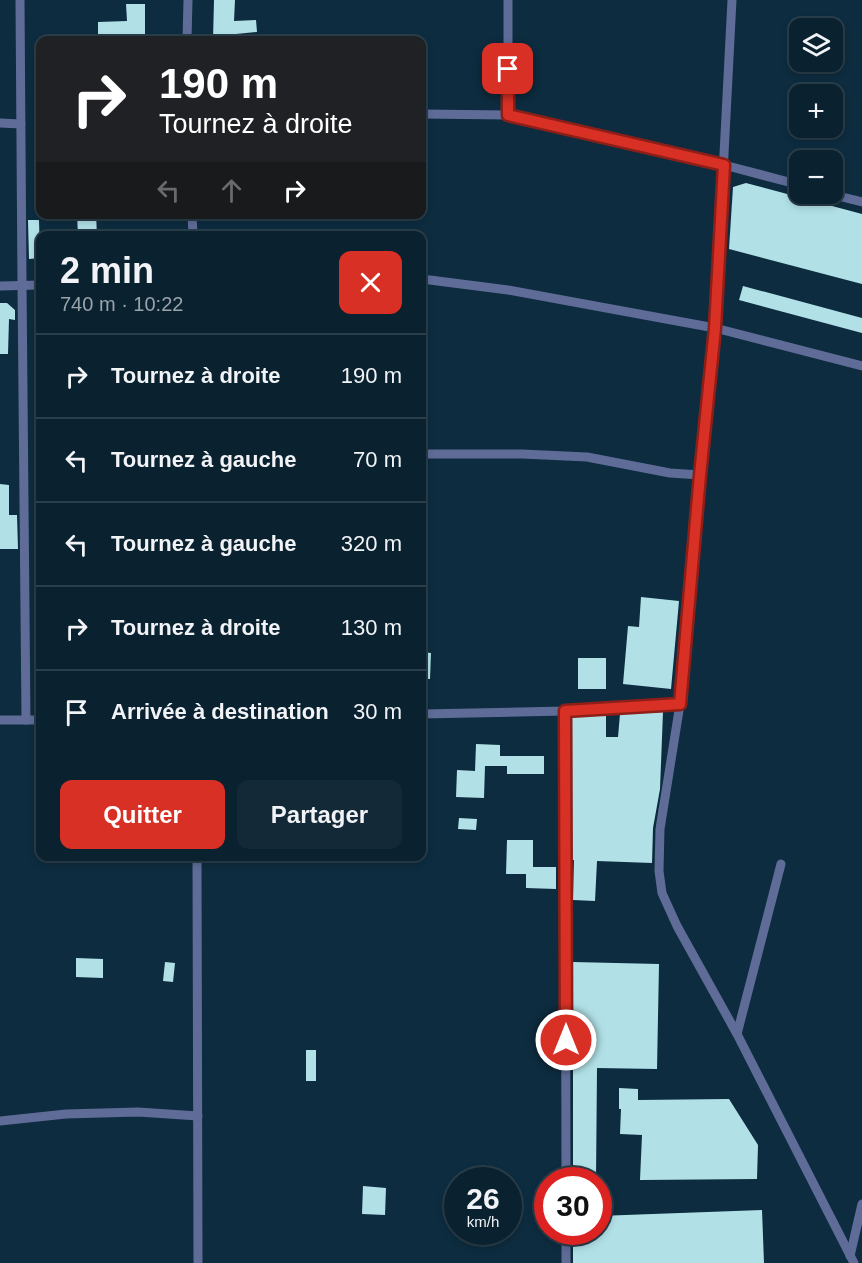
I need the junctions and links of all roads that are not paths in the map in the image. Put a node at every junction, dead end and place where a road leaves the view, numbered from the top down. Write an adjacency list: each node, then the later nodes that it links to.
1 (20, 0): 9 (street)
2 (188, 0): 5 (street)
3 (508, 0): 7 (street)
4 (732, 0): 10 (street)
5 (187, 36)
6 (426, 114): 7 (street)
7 (508, 115): 10 (street)
8 (0, 123): 9 (street)
9 (21, 124): 15 (street)
10 (724, 165): 11 (street); 18 (street)
11 (789, 182)
12 (843, 197): 13 (street)
13 (862, 202)
14 (426, 280): 18 (street)
15 (22, 285): 16 (street); 17 (street); 26 (street)
16 (36, 285)
17 (0, 286)
18 (715, 328): 19 (street); 21 (street)
19 (862, 366)
20 (426, 454): 21 (street)
21 (700, 475): 22 (street)
22 (680, 704): 23 (street); 30 (street)
23 (565, 711): 24 (street); 33 (street)
24 (426, 714)
25 (0, 720): 26 (street)
26 (26, 720): 27 (street)
27 (36, 720)
28 (197, 861): 31 (street)
29 (781, 864): 30 (street)
30 (737, 1034): 36 (street)
31 (198, 1116): 32 (street); 37 (street)
32 (0, 1121)
33 (566, 1167)
34 (862, 1204): 36 (street)
35 (566, 1245): 38 (street)
36 (852, 1259)
37 (198, 1263)
38 (566, 1263)

